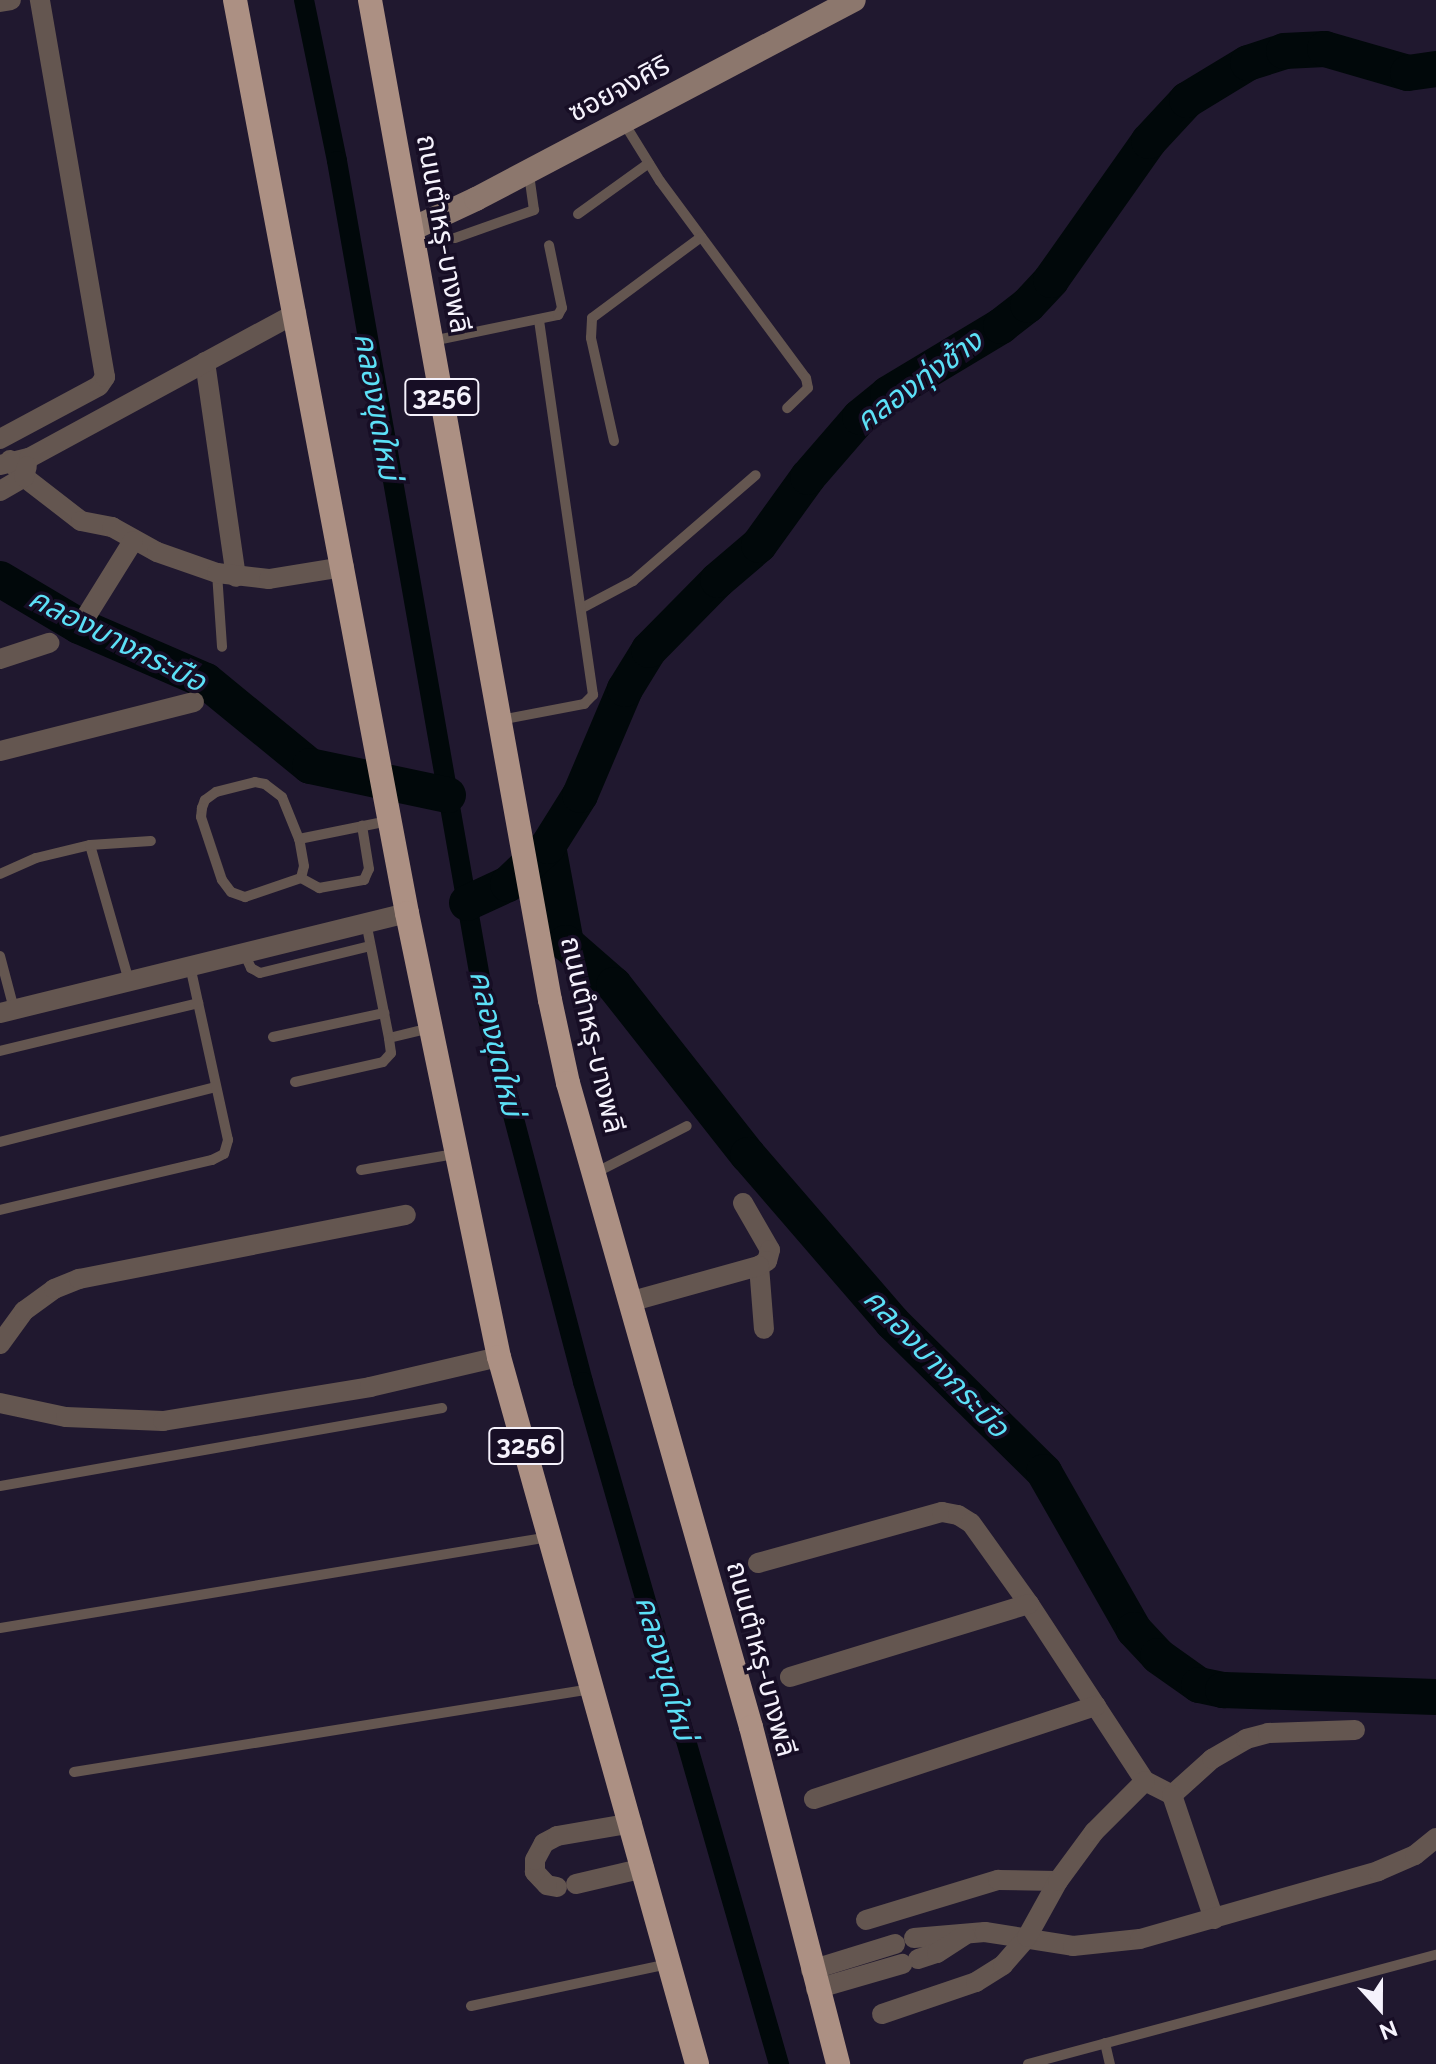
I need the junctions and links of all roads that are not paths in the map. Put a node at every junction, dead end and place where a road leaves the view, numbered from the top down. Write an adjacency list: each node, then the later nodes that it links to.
1 (11, 0): 6 (street)
2 (40, 0): 20 (street)
3 (235, 0): 15 (main road, 3256)
4 (370, 0): 11 (main road, ถนนตำหรุ-บางพลี / 3256)
5 (854, 0): 7 (street, ซอยจงศิริ)
6 (0, 2)
7 (623, 121): 8 (lane); 9 (street, ซอยจงศิริ)
8 (649, 163): 10 (lane); 12 (lane)
9 (528, 171): 11 (street, ซอยจงศิริ); 13 (lane)
10 (578, 214)
11 (412, 229): 17 (main road, ถนนตำหรุ-บางพลี / 3256)
12 (701, 237): 19 (lane); 21 (lane)
13 (455, 238)
14 (549, 245): 16 (lane)
15 (296, 313): 18 (street); 26 (main road, 3256)
16 (539, 321): 17 (lane); 28 (lane)
17 (432, 341): 34 (main road, ถนนตำหรุ-บางพลี / 3256)
18 (205, 362): 22 (street); 27 (street)
19 (787, 408)
20 (0, 439)
21 (614, 441)
22 (16, 465): 24 (street); 25 (street)
23 (756, 475): 28 (lane)
24 (0, 491)
25 (133, 541): 27 (street); 29 (street)
26 (344, 567): 27 (street); 36 (main road, 3256)
27 (226, 575): 31 (lane)
28 (582, 608): 34 (lane)
29 (87, 615)
30 (49, 643): 32 (street)
31 (222, 647)
32 (0, 659)
33 (194, 702): 35 (street)
34 (500, 720): 63 (main road, ถนนตำหรุ-บางพลี / 3256)
35 (0, 751)
36 (389, 820): 37 (lane); 43 (main road, 3256)
37 (362, 826): 38 (lane); 42 (lane)
38 (299, 839): 42 (lane); 42 (lane)
39 (151, 841): 40 (lane)
40 (90, 845): 41 (lane); 49 (lane)
41 (0, 874)
42 (301, 878)
43 (407, 913): 44 (street); 53 (main road, 3256)
44 (366, 922): 45 (lane); 46 (street)
45 (370, 946): 46 (lane); 52 (lane)
46 (244, 953): 48 (street)
47 (0, 956): 51 (lane)
48 (190, 966): 49 (street); 50 (lane)
49 (129, 981): 51 (street)
50 (198, 1003): 56 (lane); 58 (lane)
51 (7, 1011)
52 (384, 1013): 54 (lane); 55 (lane)
53 (430, 1028): 55 (lane); 61 (main road, 3256)
54 (273, 1037)
55 (389, 1038): 57 (lane)
56 (0, 1051)
57 (295, 1082)
58 (215, 1087): 60 (lane); 65 (lane)
59 (687, 1126): 63 (lane)
60 (0, 1142)
61 (457, 1154): 62 (lane); 71 (main road, 3256)
62 (361, 1170)
63 (593, 1174): 68 (main road, ถนนตำหรุ-บางพลี / 3256)
64 (743, 1203): 67 (street)
65 (0, 1210)
66 (406, 1215): 70 (street)
67 (759, 1266): 68 (street); 69 (street)
68 (629, 1302): 96 (main road, ถนนตำหรุ-บางพลี / 3256)
69 (764, 1329)
70 (0, 1344)
71 (499, 1357): 72 (street); 75 (main road, 3256)
72 (0, 1403)
73 (442, 1408): 74 (lane)
74 (0, 1486)
75 (551, 1537): 78 (lane); 80 (main road, 3256)
76 (758, 1563): 77 (street)
77 (1029, 1604): 79 (street); 81 (street)
78 (0, 1628)
79 (790, 1677)
80 (593, 1689): 83 (lane); 87 (main road, 3256)
81 (1096, 1706): 84 (street); 86 (street)
82 (1355, 1730): 85 (street)
83 (74, 1772)
84 (1145, 1781): 85 (street); 90 (street)
85 (1172, 1795): 91 (street)
86 (814, 1799)
87 (632, 1823): 89 (main road, 3256); 89 (street)
88 (1436, 1838): 91 (street)
89 (644, 1868): 95 (main road, 3256)
90 (1058, 1881): 92 (street); 93 (street)
91 (1214, 1919): 93 (street)
92 (866, 1920)
93 (1027, 1937): 96 (street); 98 (street)
94 (1436, 1955): 99 (lane)
95 (670, 1964): 97 (lane); 100 (main road, 3256)
96 (814, 1979): 101 (main road, ถนนตำหรุ-บางพลี / 3256)
97 (471, 2006)
98 (882, 2014)
99 (1105, 2043): 102 (lane); 103 (lane)
100 (697, 2064)
101 (838, 2064)
102 (1028, 2064)
103 (1110, 2064)

